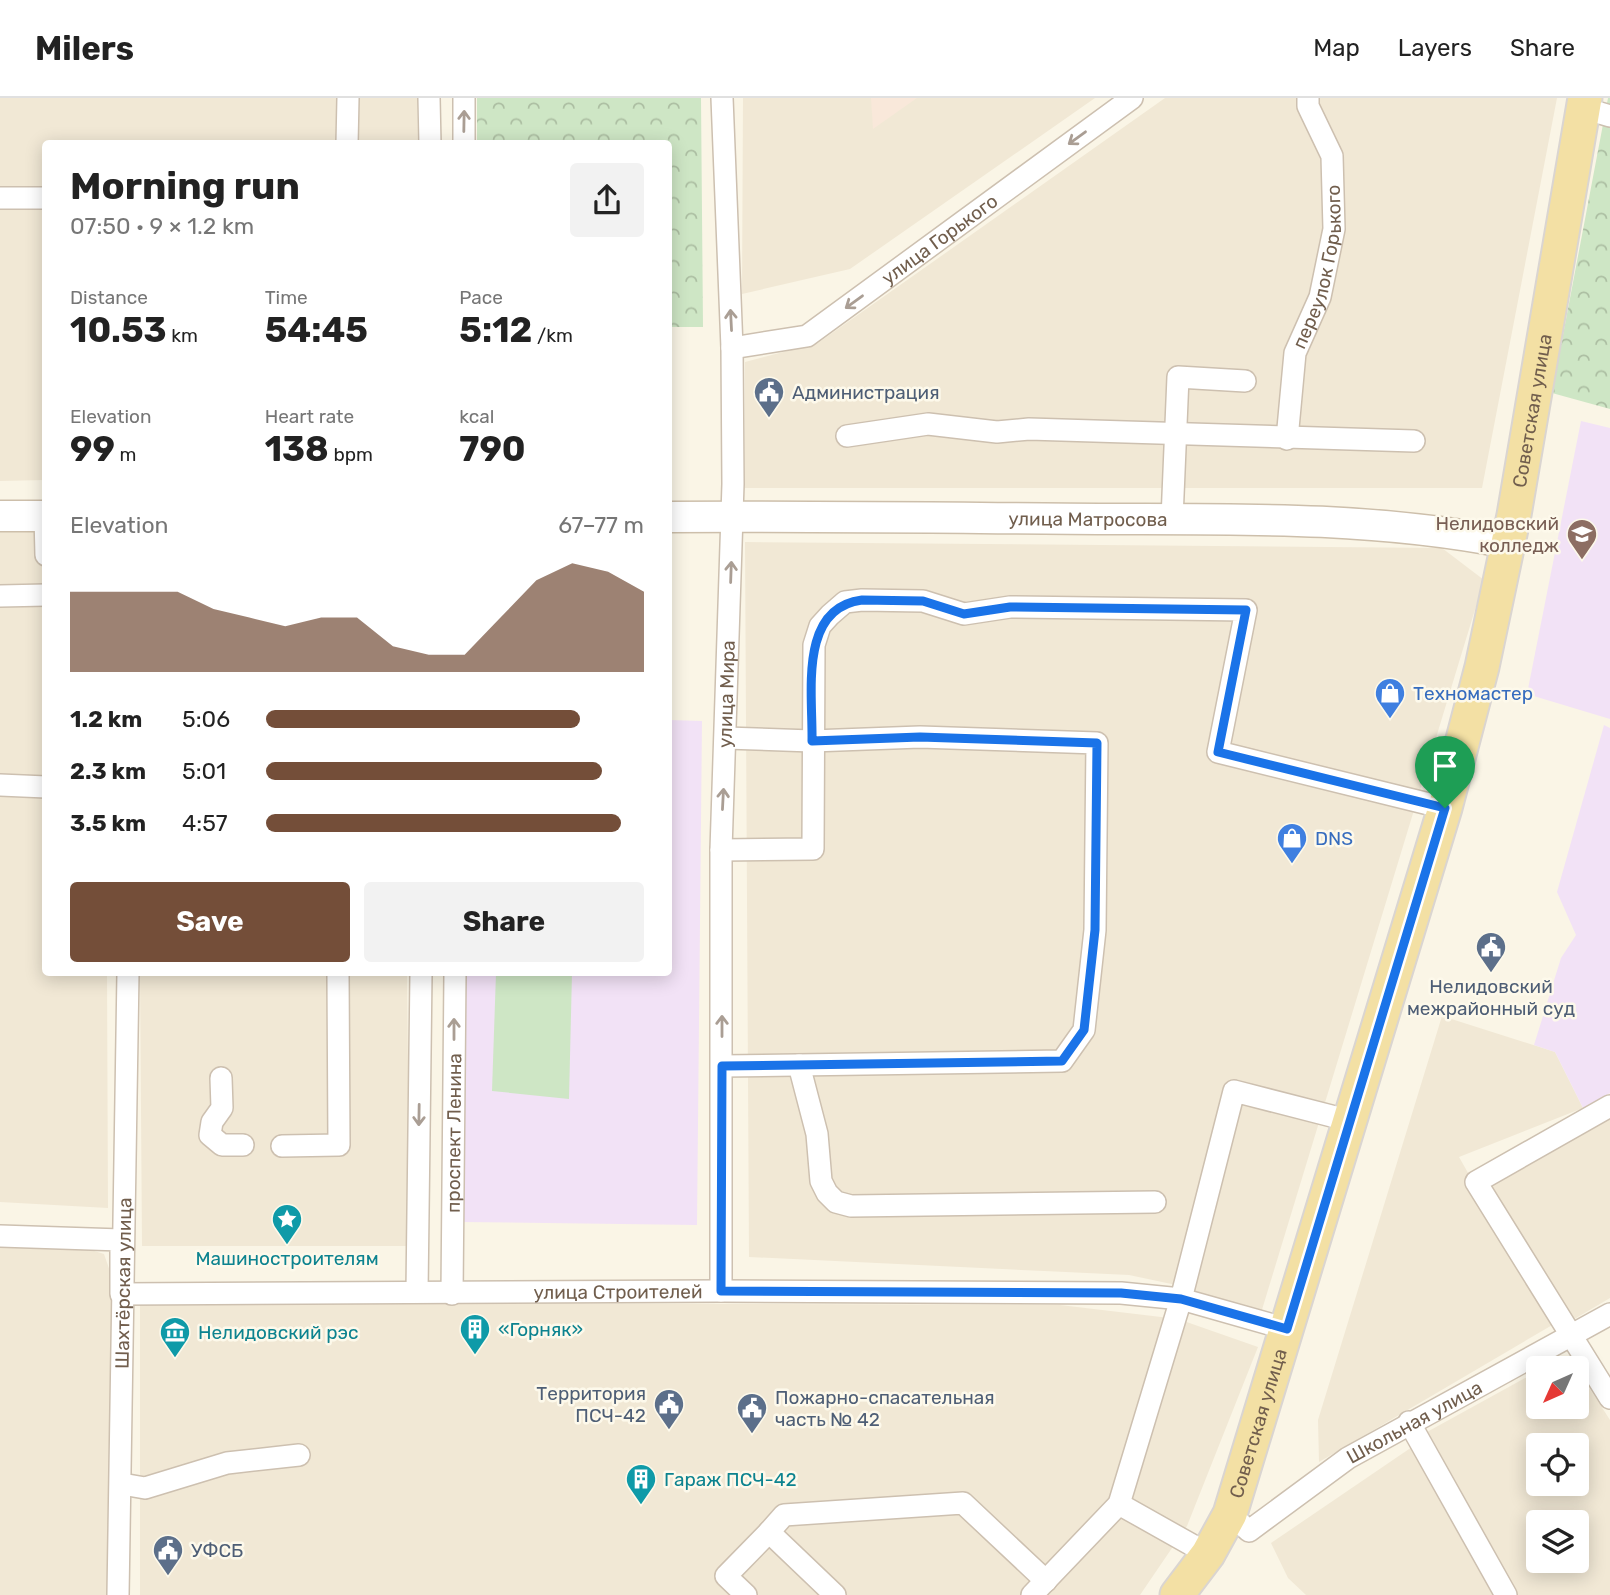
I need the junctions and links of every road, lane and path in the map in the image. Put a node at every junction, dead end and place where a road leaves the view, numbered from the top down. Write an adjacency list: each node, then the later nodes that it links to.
1 (348, 98): 8 (street)
2 (429, 98): 9 (street)
3 (464, 98): 10 (street, one-way to 3)
4 (722, 98): 13 (street, улица Мира, one-way to 4)
5 (1132, 98): 13 (street, улица Горького, one-way to 13)
6 (1308, 98): 17 (street, переулок Горького)
7 (1593, 107): 24 (main road, Советская улица)
8 (347, 140)
9 (429, 140)
10 (464, 140)
11 (0, 198): 12 (street)
12 (42, 198)
13 (732, 348): 22 (street, улица Мира)
14 (1245, 381): 15 (street)
15 (1175, 435): 16 (street); 17 (street); 23 (street)
16 (847, 436)
17 (1287, 439): 18 (street)
18 (1414, 440)
19 (0, 516): 20 (main road)
20 (42, 516)
21 (672, 517): 22 (main road, улица Матросова)
22 (733, 517): 23 (main road, улица Матросова); 27 (street, улица Мира, one-way to 22)
23 (1172, 519): 24 (main road, улица Матросова)
24 (1508, 542): 31 (main road, Советская улица)
25 (42, 595): 26 (street)
26 (0, 596)
27 (726, 738): 28 (street); 32 (street, улица Мира, one-way to 27)
28 (812, 741): 31 (street); 32 (street); 37 (street)
29 (0, 785): 30 (street)
30 (42, 787)
31 (1445, 808): 41 (main road, Советская улица)
32 (721, 850): 38 (street, улица Мира, one-way to 32)
33 (128, 976): 46 (street, Шахтёрская улица)
34 (338, 976): 43 (street)
35 (421, 976): 48 (street, проспект Ленина, one-way to 48)
36 (455, 976): 50 (street, проспект Ленина, one-way to 36)
37 (799, 1065): 38 (street); 44 (street)
38 (722, 1066): 47 (street, улица Мира)
39 (221, 1078): 42 (street)
40 (1610, 1106): 54 (street)
41 (1350, 1121): 51 (street); 53 (main road, Советская улица)
42 (243, 1145)
43 (282, 1146)
44 (1155, 1202)
45 (0, 1236): 46 (street)
46 (121, 1240): 49 (street)
47 (721, 1291): 50 (street, улица Строителей); 51 (street, улица Строителей)
48 (417, 1292): 49 (street, улица Строителей); 50 (street, улица Строителей)
49 (121, 1294): 58 (street, Шахтёрская улица)
50 (452, 1294)
51 (1181, 1299): 53 (street, улица Строителей); 59 (street)
52 (1610, 1314): 54 (street, Школьная улица)
53 (1287, 1329): 60 (main road, Советская улица)
54 (1572, 1336): 55 (street); 56 (street, Школьная улица)
55 (1610, 1398)
56 (1409, 1422): 60 (street, Школьная улица); 68 (street)
57 (299, 1455): 58 (street)
58 (122, 1484): 64 (street, Шахтёрская улица)
59 (1119, 1504): 62 (street); 63 (street)
60 (1230, 1514): 62 (main road, Советская улица)
61 (769, 1532): 63 (street); 65 (street); 66 (street)
62 (1208, 1554): 67 (main road, Советская улица)
63 (1039, 1588)
64 (118, 1595)
65 (746, 1595)
66 (835, 1595)
67 (1177, 1595)
68 (1506, 1595)

